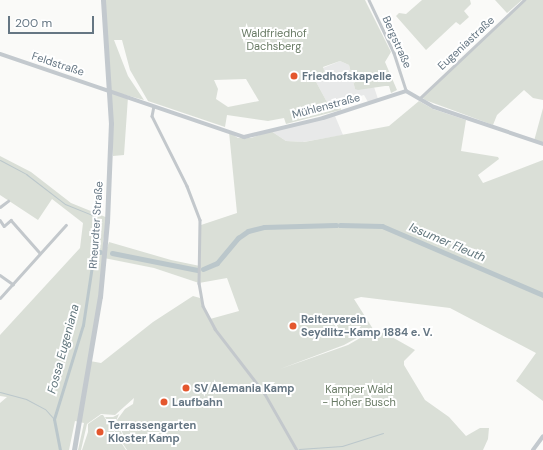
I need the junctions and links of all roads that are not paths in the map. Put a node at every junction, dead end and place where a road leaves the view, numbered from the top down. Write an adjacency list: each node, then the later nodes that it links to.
1 (103, 0): 5 (main road, Rheurdter Straße)
2 (369, 0): 6 (street, Bergstraße)
3 (524, 0): 7 (street, Eugeniastraße)
4 (0, 54): 5 (street, Feldstraße)
5 (110, 91): 8 (street, Mühlenstraße); 19 (main road, Rheurdter Straße)
6 (406, 91): 7 (street); 8 (street, Mühlenstraße)
7 (420, 98): 9 (street)
8 (154, 106): 20 (street)
9 (543, 144)
10 (8, 201): 11 (street)
11 (0, 207)
12 (0, 220): 14 (street)
13 (66, 225): 14 (street)
14 (40, 253): 16 (street)
15 (0, 275): 16 (street)
16 (13, 284): 17 (street)
17 (0, 298)
18 (543, 436): 21 (street)
19 (74, 450)
20 (297, 450)
21 (533, 450)

